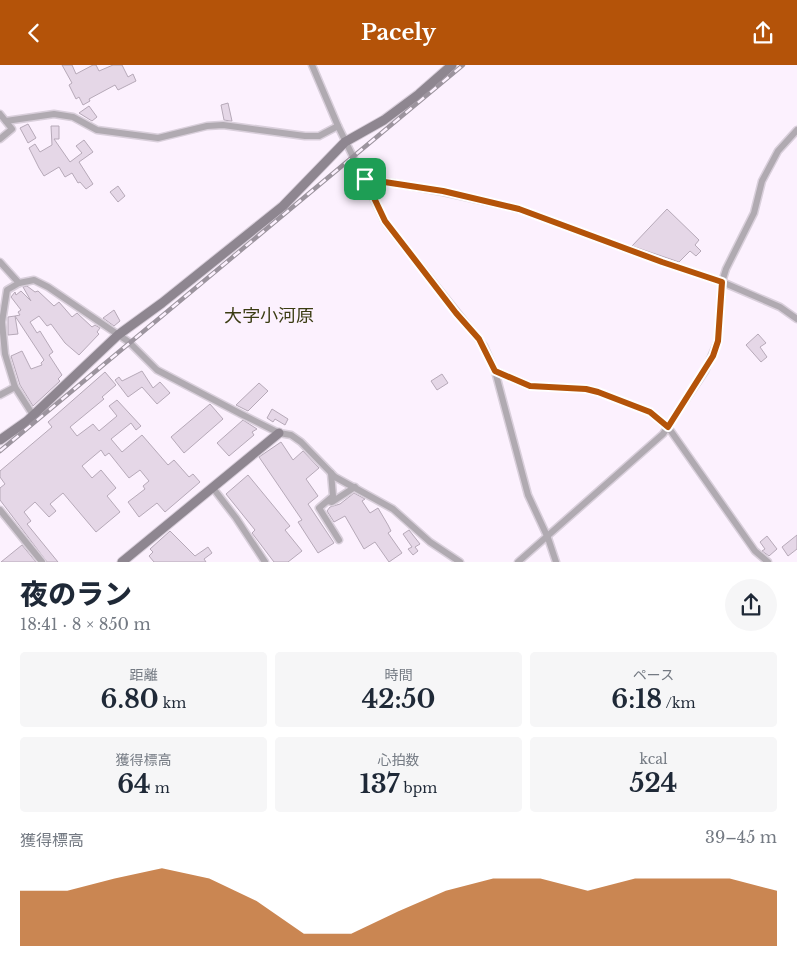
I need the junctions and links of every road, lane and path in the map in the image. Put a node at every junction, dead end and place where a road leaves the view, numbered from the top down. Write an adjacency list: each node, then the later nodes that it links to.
1 (312, 65): 5 (street)
2 (452, 65): 8 (street)
3 (0, 114): 4 (street)
4 (6, 121): 5 (street); 7 (street)
5 (338, 126): 8 (street)
6 (797, 130): 11 (street)
7 (0, 139)
8 (345, 142): 9 (street); 15 (street)
9 (365, 179): 11 (street); 16 (street)
10 (0, 263): 12 (street)
11 (722, 282): 14 (street); 20 (street)
12 (19, 283): 13 (street); 15 (street)
13 (3, 291): 17 (street)
14 (797, 319)
15 (118, 335): 19 (street); 21 (street)
16 (495, 371): 20 (street); 28 (street)
17 (15, 387): 18 (street); 19 (street)
18 (0, 395)
19 (33, 415): 22 (street)
20 (668, 427): 28 (street); 36 (street)
21 (279, 433): 23 (street); 25 (street)
22 (0, 440)
23 (330, 473): 24 (street); 26 (street)
24 (355, 487): 26 (street); 33 (street)
25 (213, 488): 31 (street); 32 (street)
26 (328, 501): 29 (street)
27 (0, 511): 30 (street)
28 (548, 538): 34 (street); 35 (street)
29 (339, 540)
30 (42, 562)
31 (122, 562)
32 (265, 562)
33 (460, 562)
34 (518, 562)
35 (556, 562)
36 (768, 562)

